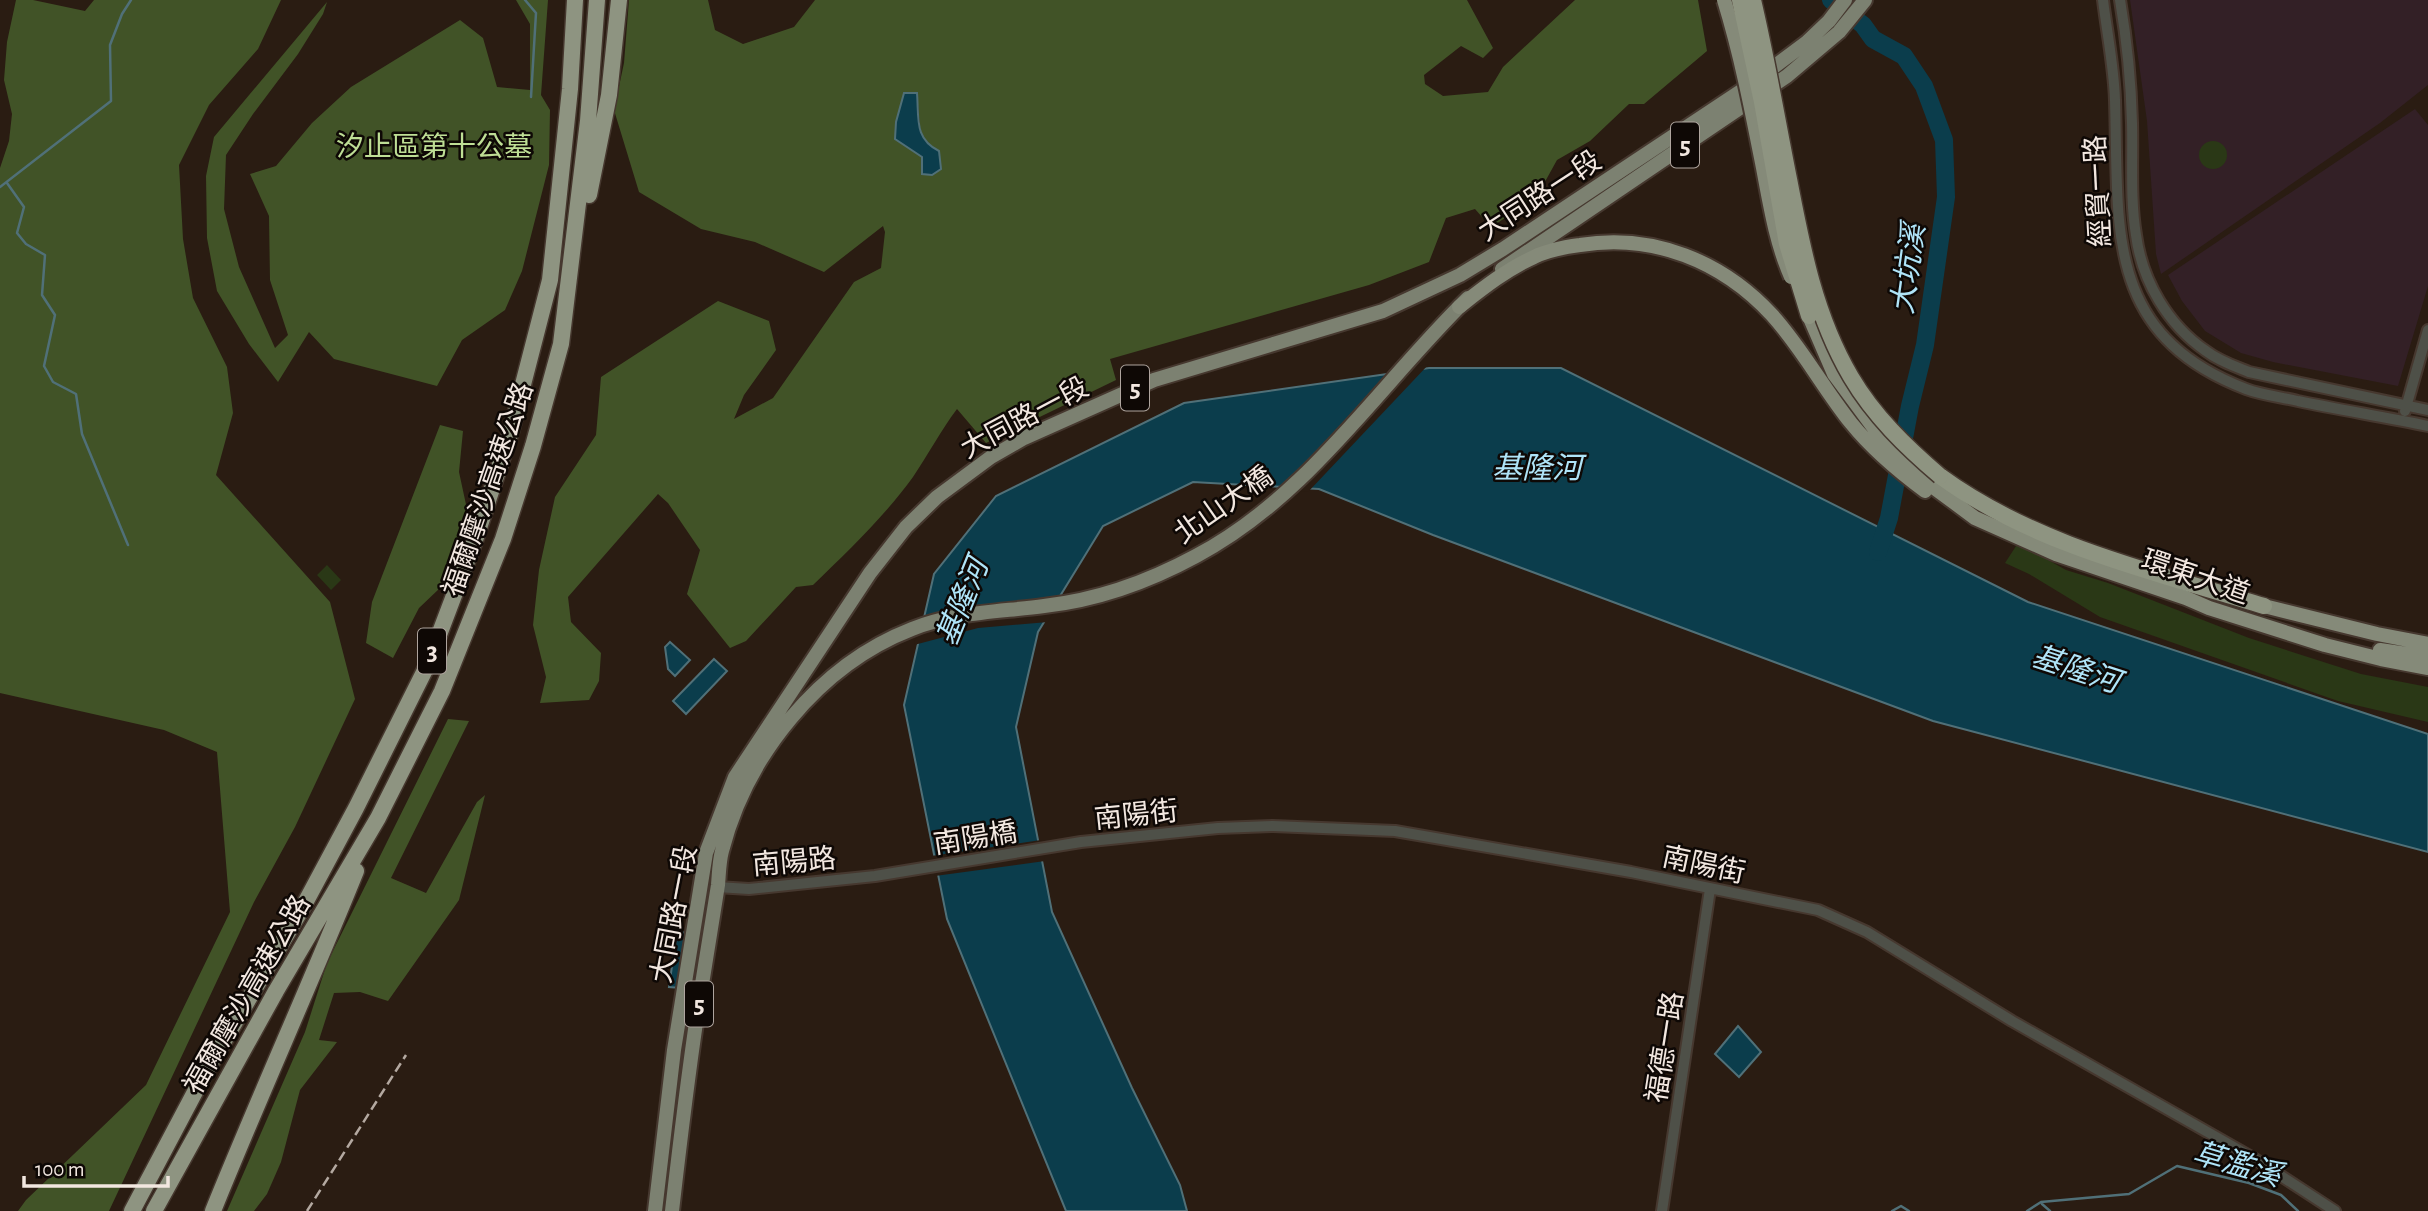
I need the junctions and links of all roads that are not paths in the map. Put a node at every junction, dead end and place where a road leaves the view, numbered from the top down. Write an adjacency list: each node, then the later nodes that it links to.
1 (569, 0): 13 (highway)
2 (575, 0): 13 (highway, 福爾摩沙高速公路 / 3)
3 (597, 0): 17 (highway, 福爾摩沙高速公路 / 3)
4 (619, 0): 17 (highway)
5 (1724, 0): 16 (highway, 環東大道, bridge)
6 (1740, 0): 16 (highway, bridge)
7 (1754, 0): 25 (highway, bridge)
8 (1845, 0): 12 (main road, 5)
9 (1865, 0): 12 (main road, 5)
10 (2103, 0): 21 (street, 經貿一路)
11 (2120, 0): 19 (street, 經貿一路)
12 (1834, 26): 14 (main road, 大同路一段 / 5); 39 (main road, 大同路一段 / 5)
13 (573, 35): 36 (highway, 福爾摩沙高速公路 / 3)
14 (1612, 194): 15 (main road, 北山大橋 / 5)
15 (1459, 307): 23 (highway); 30 (main road, 北山大橋 / 5)
16 (1809, 316): 23 (highway, 環東大道)
17 (565, 318): 31 (highway, 福爾摩沙高速公路 / 3)
18 (2428, 330): 19 (street)
19 (2406, 406): 20 (street, 經貿一路); 21 (street)
20 (2428, 410)
21 (2402, 421): 22 (street, 經貿一路)
22 (2428, 426)
23 (1975, 518): 24 (highway, 環東大道)
24 (2186, 598): 27 (highway); 29 (highway, 環東大道)
25 (2264, 606): 26 (highway, 環東大道); 27 (highway)
26 (2428, 644)
27 (2405, 653): 28 (highway)
28 (2428, 657)
29 (2428, 668)
30 (789, 720): 34 (main road, 大同路一段 / 5)
31 (378, 818): 37 (highway, 福爾摩沙高速公路 / 3); 38 (highway)
32 (1081, 842): 33 (street, 南陽橋); 35 (street, 南陽街)
33 (876, 876): 34 (street, 南陽路)
34 (717, 887): 40 (main road, 大同路一段 / 5)
35 (1710, 889): 41 (street, 福德一路); 42 (street, 南陽街)
36 (132, 1211)
37 (154, 1211)
38 (213, 1211)
39 (655, 1211)
40 (672, 1211)
41 (1662, 1211)
42 (2335, 1211)

